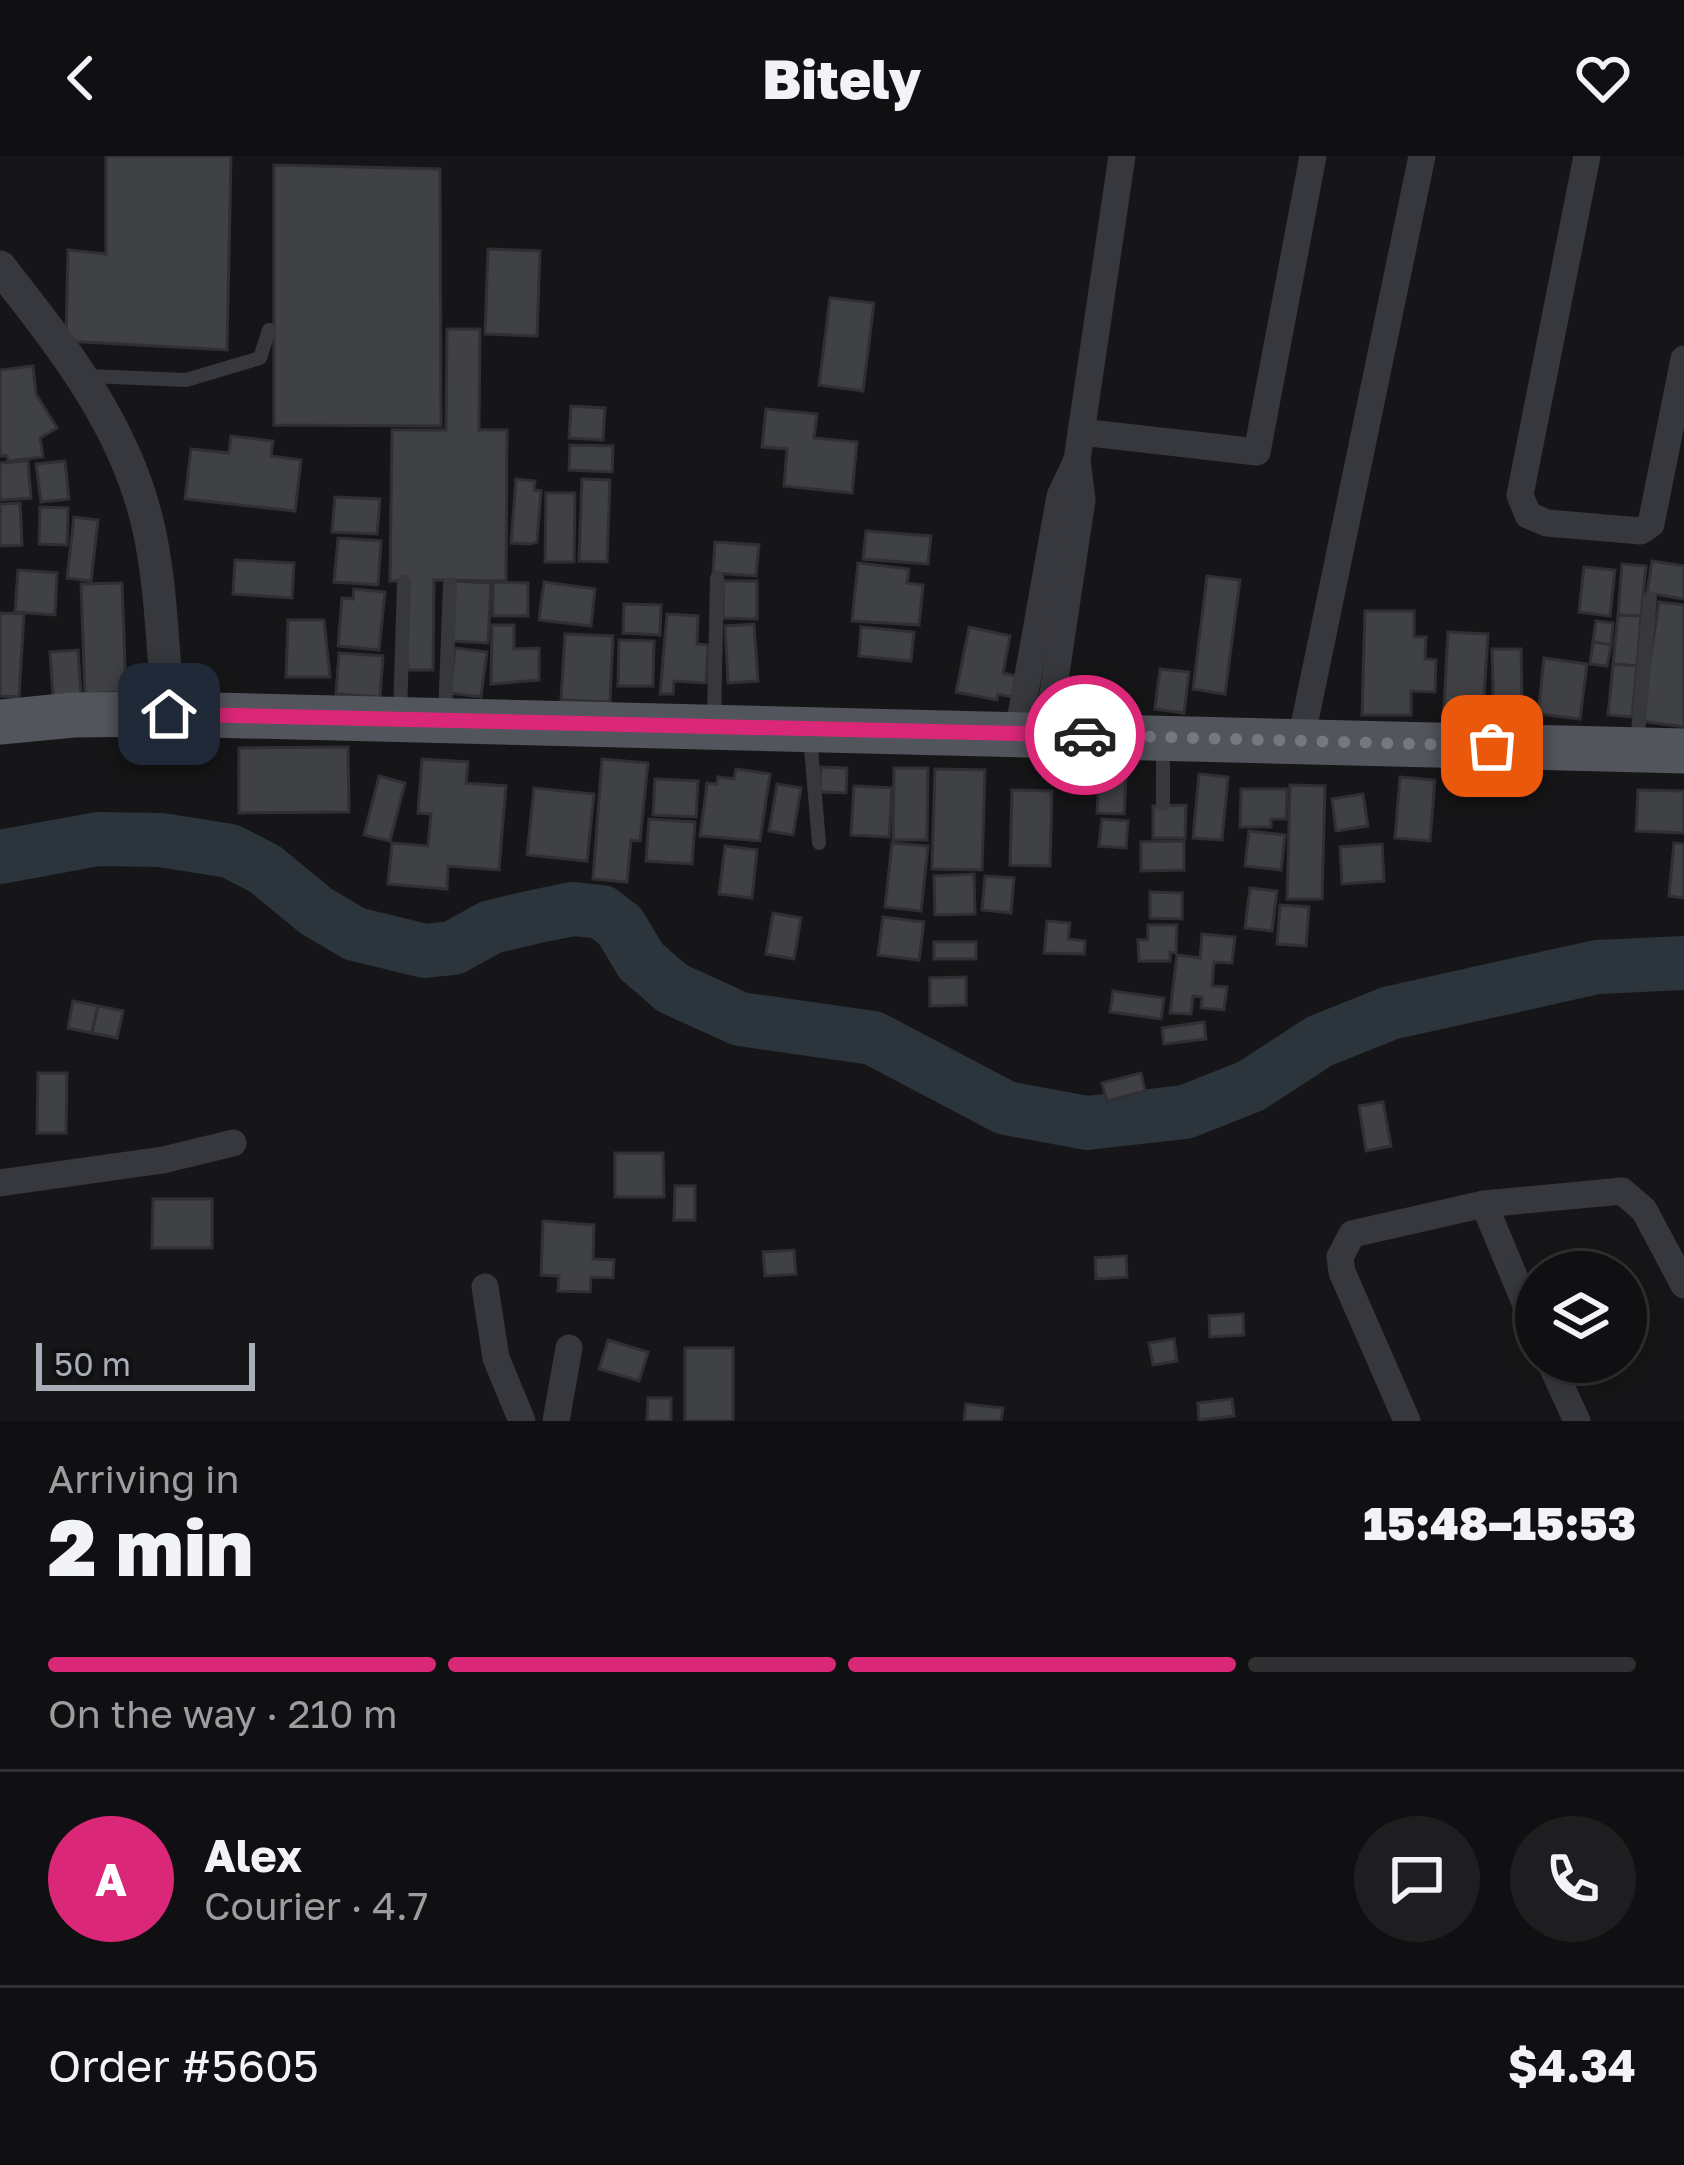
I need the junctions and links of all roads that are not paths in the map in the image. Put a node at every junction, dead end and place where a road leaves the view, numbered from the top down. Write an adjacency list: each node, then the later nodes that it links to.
1 (1122, 156): 9 (street)
2 (1312, 156): 9 (street)
3 (1422, 156): 21 (street)
4 (1587, 156): 7 (street)
5 (0, 267): 8 (street)
6 (269, 330): 8 (lane)
7 (1684, 359)
8 (82, 376): 14 (street)
9 (1079, 446): 19 (street)
10 (717, 578): 17 (lane)
11 (404, 582): 16 (lane)
12 (450, 584): 16 (lane)
13 (1650, 598): 22 (lane)
14 (169, 714): 15 (main road); 16 (main road)
15 (0, 722)
16 (423, 723): 17 (main road)
17 (714, 728): 18 (main road)
18 (809, 730): 19 (main road); 25 (lane)
19 (1033, 733): 20 (main road)
20 (1163, 737): 21 (main road); 24 (lane)
21 (1301, 740): 22 (main road)
22 (1636, 749): 23 (main road)
23 (1684, 751)
24 (1163, 804)
25 (819, 843)
26 (233, 1143): 27 (street)
27 (0, 1183)
28 (1484, 1204): 29 (street); 30 (street); 36 (street)
29 (1515, 1279)
30 (1684, 1283)
31 (485, 1287): 34 (street)
32 (569, 1348): 35 (street)
33 (1560, 1383): 37 (street)
34 (522, 1421)
35 (556, 1421)
36 (1407, 1421)
37 (1577, 1421)

